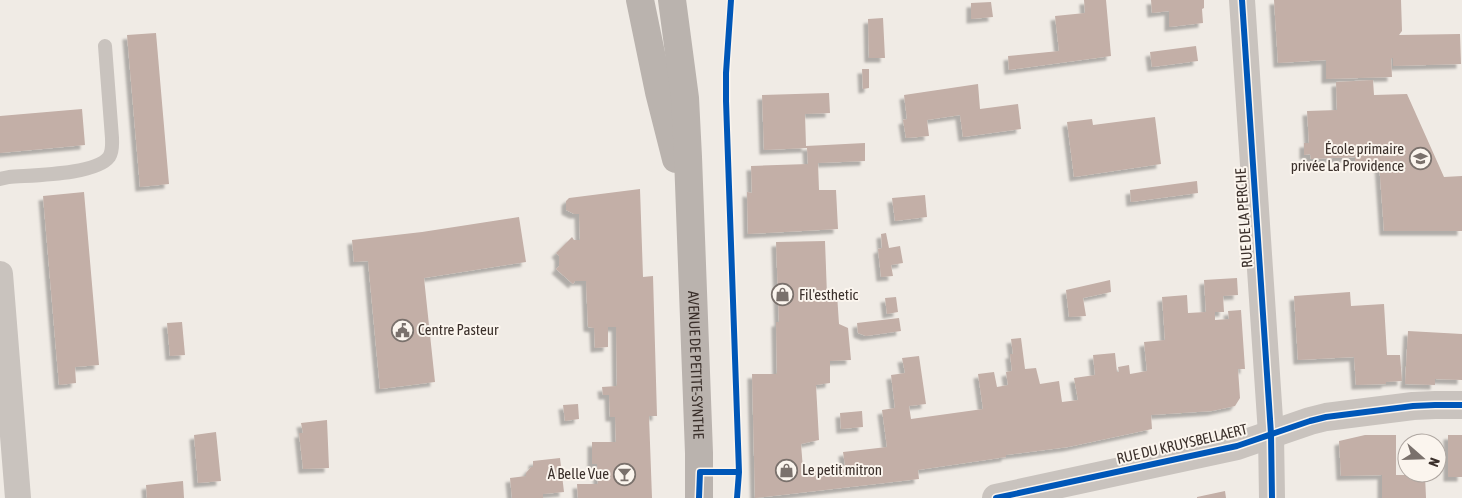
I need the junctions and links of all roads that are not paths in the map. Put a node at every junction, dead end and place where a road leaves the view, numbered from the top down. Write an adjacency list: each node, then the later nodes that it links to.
1 (640, 0): 6 (main road, AVENUE DE PETITE-SYNTHE)
2 (672, 0): 6 (main road, AVENUE DE PETITE-SYNTHE)
3 (1242, 0): 9 (street, RUE DE LA PERCHE)
4 (105, 46): 5 (lane)
5 (0, 179)
6 (690, 232): 11 (main road, AVENUE DE PETITE-SYNTHE)
7 (0, 274): 10 (street)
8 (1462, 405): 9 (street, RUE DU KRUYSBELLAERT)
9 (1271, 434): 12 (street, RUE DU KRUYSBELLAERT); 13 (street, RUE DE LA PERCHE)
10 (18, 498)
11 (699, 498)
12 (996, 498)
13 (1272, 498)

